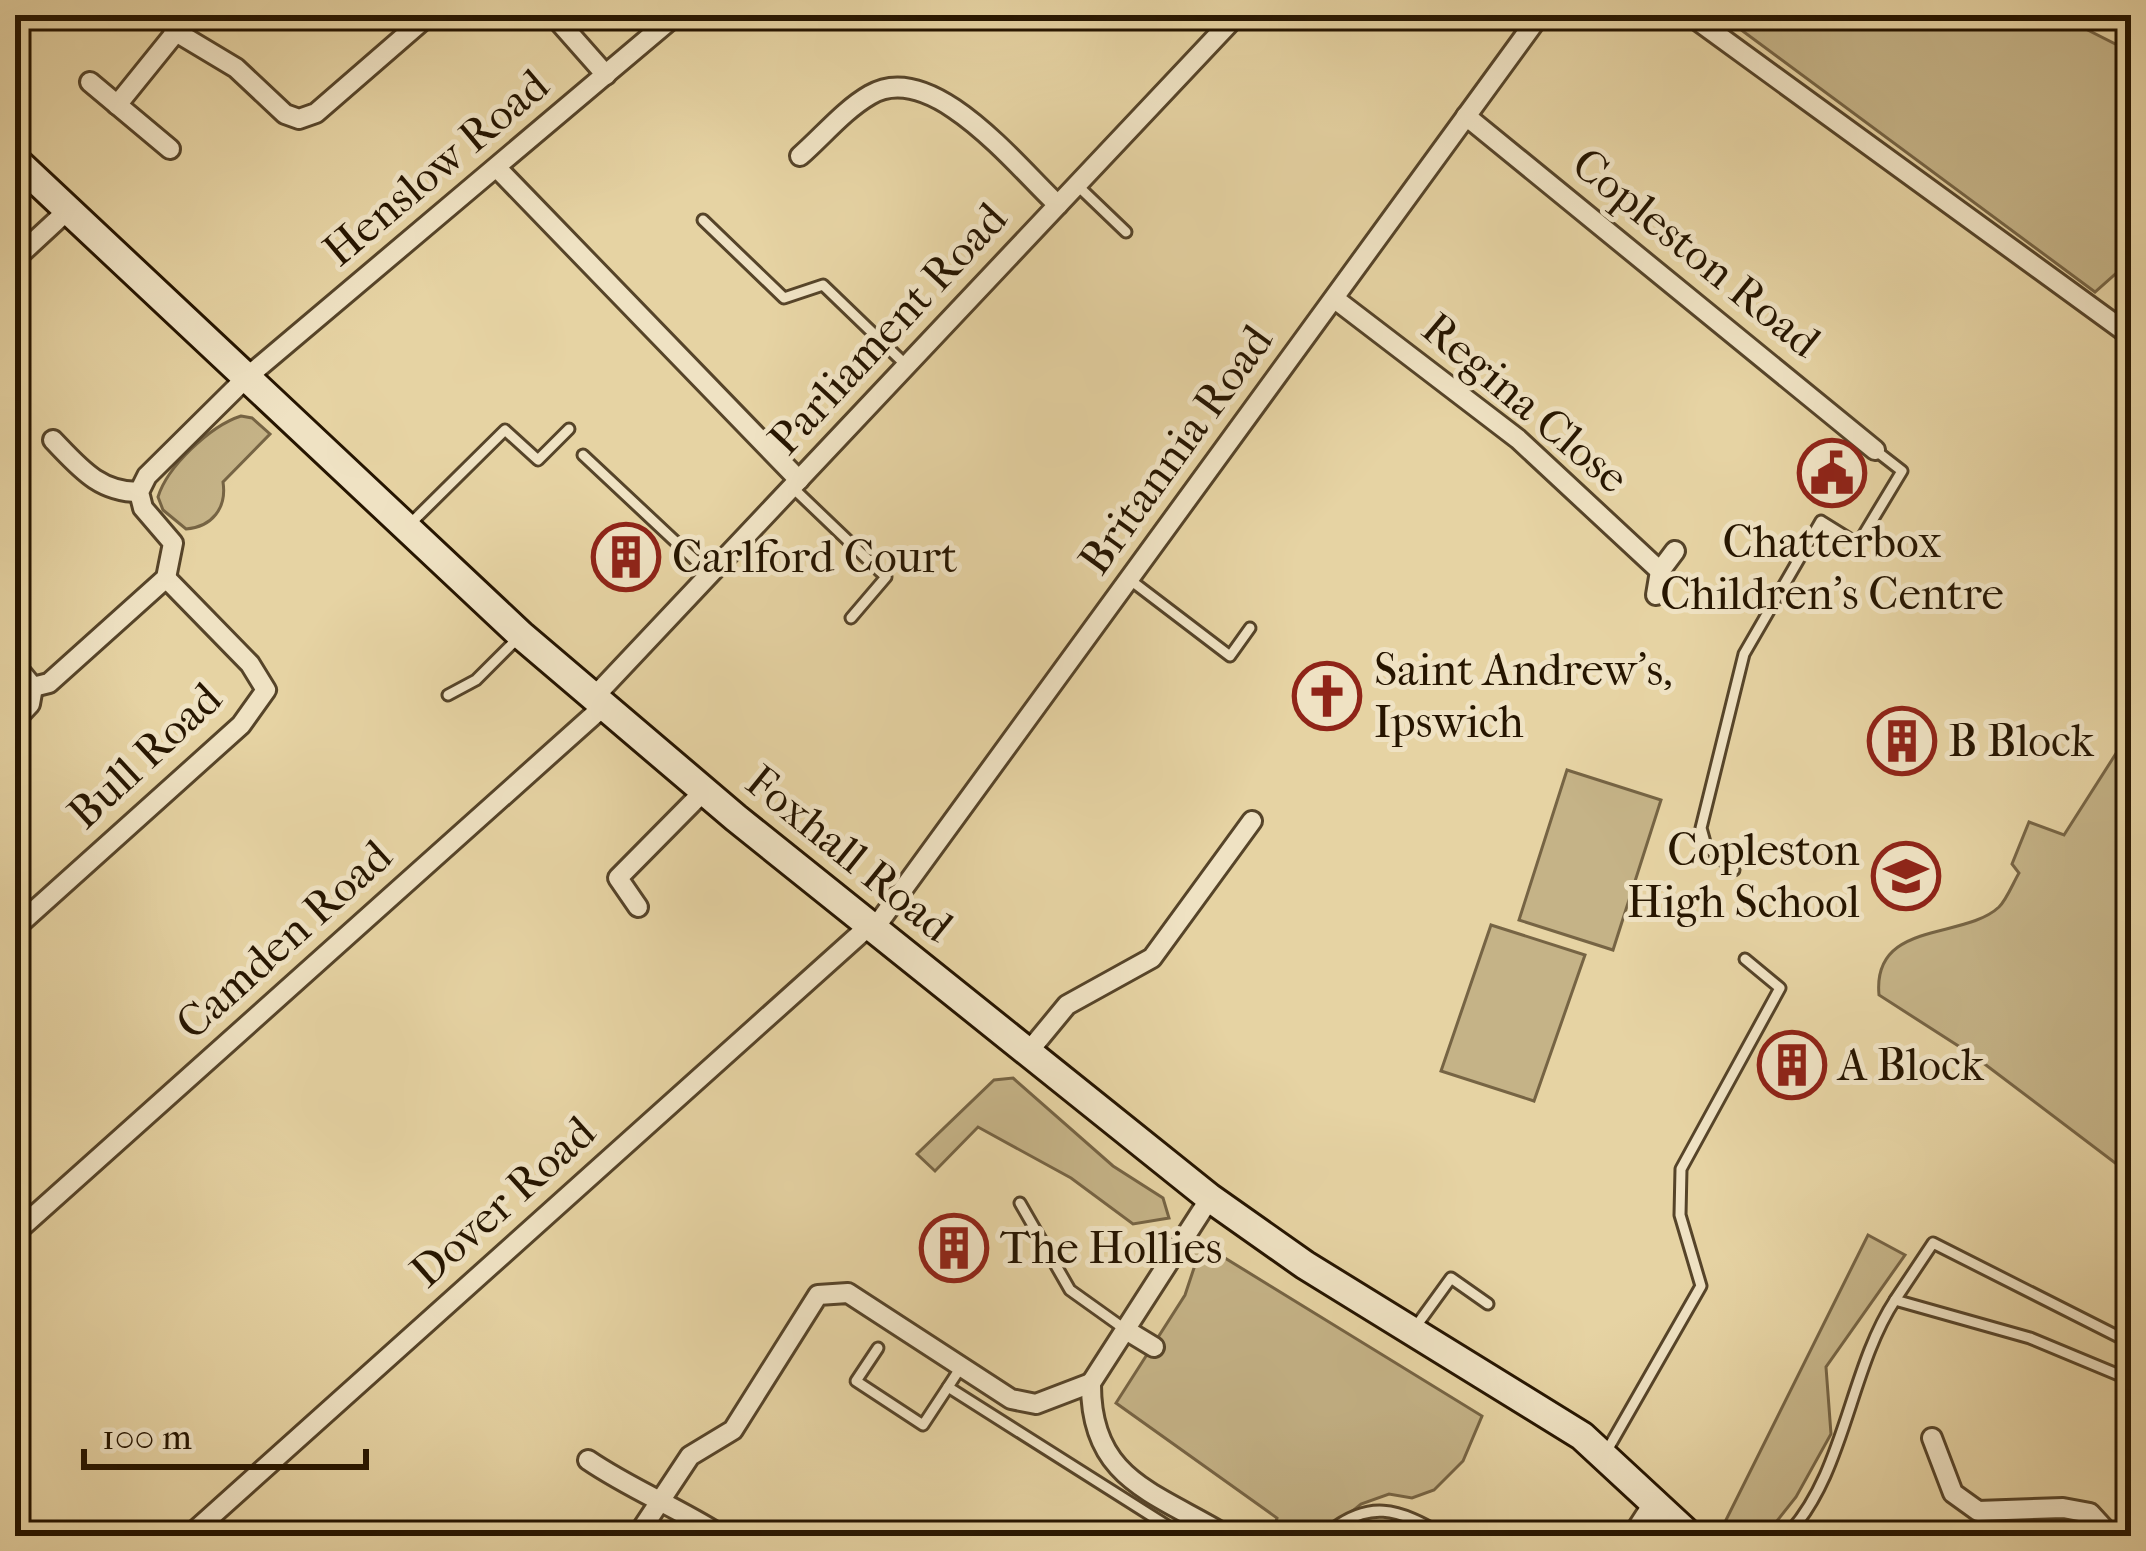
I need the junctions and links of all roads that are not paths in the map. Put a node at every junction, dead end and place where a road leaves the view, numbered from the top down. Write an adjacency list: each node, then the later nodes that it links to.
1 (164, 15): 8 (street)
2 (429, 15): 8 (street)
3 (553, 15): 9 (street)
4 (676, 15): 9 (street, Henslow Road)
5 (1238, 15): 17 (street, Parliament Road)
6 (1540, 15): 12 (street, Britannia Road)
7 (1690, 15): 24 (street)
8 (176, 32): 11 (street)
9 (606, 75): 16 (street, Henslow Road)
10 (90, 82): 11 (street)
11 (117, 105): 13 (street)
12 (1466, 116): 23 (street, Britannia Road); 29 (street, Copleston Road)
13 (170, 149)
14 (800, 157): 18 (street)
15 (15, 160): 19 (street, Foxhall Road)
16 (498, 169): 26 (street, Henslow Road); 31 (street)
17 (1077, 186): 18 (street, Parliament Road); 21 (lane)
18 (1058, 205): 25 (street, Parliament Road)
19 (67, 211): 22 (street); 26 (street, Foxhall Road)
20 (703, 220): 25 (lane)
21 (1126, 232)
22 (15, 259)
23 (1335, 299): 35 (street, Regina Close); 38 (street, Britannia Road)
24 (2131, 335)
25 (908, 366): 31 (street, Parliament Road)
26 (246, 379): 32 (street, Henslow Road); 33 (street, Foxhall Road)
27 (569, 429): 33 (lane)
28 (53, 440): 32 (street)
29 (1875, 450): 50 (lane)
30 (583, 455): 36 (lane)
31 (796, 483): 36 (street, Parliament Road); 40 (lane)
32 (139, 492): 37 (street)
33 (405, 528): 42 (street, Foxhall Road)
34 (1675, 551): 35 (street)
35 (1660, 571): 39 (street)
36 (710, 574): 46 (street, Parliament Road)
37 (166, 578): 44 (street); 53 (street, Bull Road)
38 (1129, 579): 41 (lane); 52 (street, Britannia Road)
39 (1656, 596)
40 (851, 618)
41 (1250, 628)
42 (521, 635): 45 (lane); 46 (street, Foxhall Road)
43 (15, 665): 44 (street)
44 (33, 687): 47 (street)
45 (448, 695)
46 (600, 701): 48 (street, Foxhall Road); 58 (street, Camden Road)
47 (15, 720)
48 (704, 791): 51 (street); 52 (street, Foxhall Road)
49 (1252, 820): 55 (street)
50 (1734, 870)
51 (638, 908)
52 (872, 927): 55 (street, Foxhall Road); 76 (street, Dover Road)
53 (15, 928)
54 (1745, 959): 71 (lane)
55 (1029, 1051): 56 (street, Foxhall Road)
56 (1210, 1198): 61 (street, Foxhall Road); 62 (street)
57 (1020, 1203): 62 (lane)
58 (15, 1233)
59 (1894, 1300): 63 (lane); 67 (lane); 75 (lane)
60 (1488, 1304): 61 (lane)
61 (1414, 1329): 71 (street, Foxhall Road)
62 (1126, 1330): 64 (street); 68 (street)
63 (2121, 1338)
64 (1154, 1347)
65 (878, 1348): 69 (lane)
66 (961, 1366): 68 (street); 69 (lane); 73 (street)
67 (2131, 1380)
68 (1091, 1383): 80 (street)
69 (948, 1387): 79 (lane)
70 (1932, 1438): 86 (street)
71 (1605, 1454): 74 (street, Foxhall Road)
72 (588, 1460): 73 (street)
73 (662, 1498): 77 (street); 78 (street)
74 (1656, 1499): 83 (street); 84 (street, Foxhall Road)
75 (1789, 1532): 85 (lane)
76 (189, 1536)
77 (637, 1536)
78 (722, 1536)
79 (1159, 1536)
80 (1227, 1536)
81 (1324, 1536): 82 (lane)
82 (1444, 1536)
83 (1632, 1536)
84 (1690, 1536)
85 (1813, 1536)
86 (2111, 1536)

